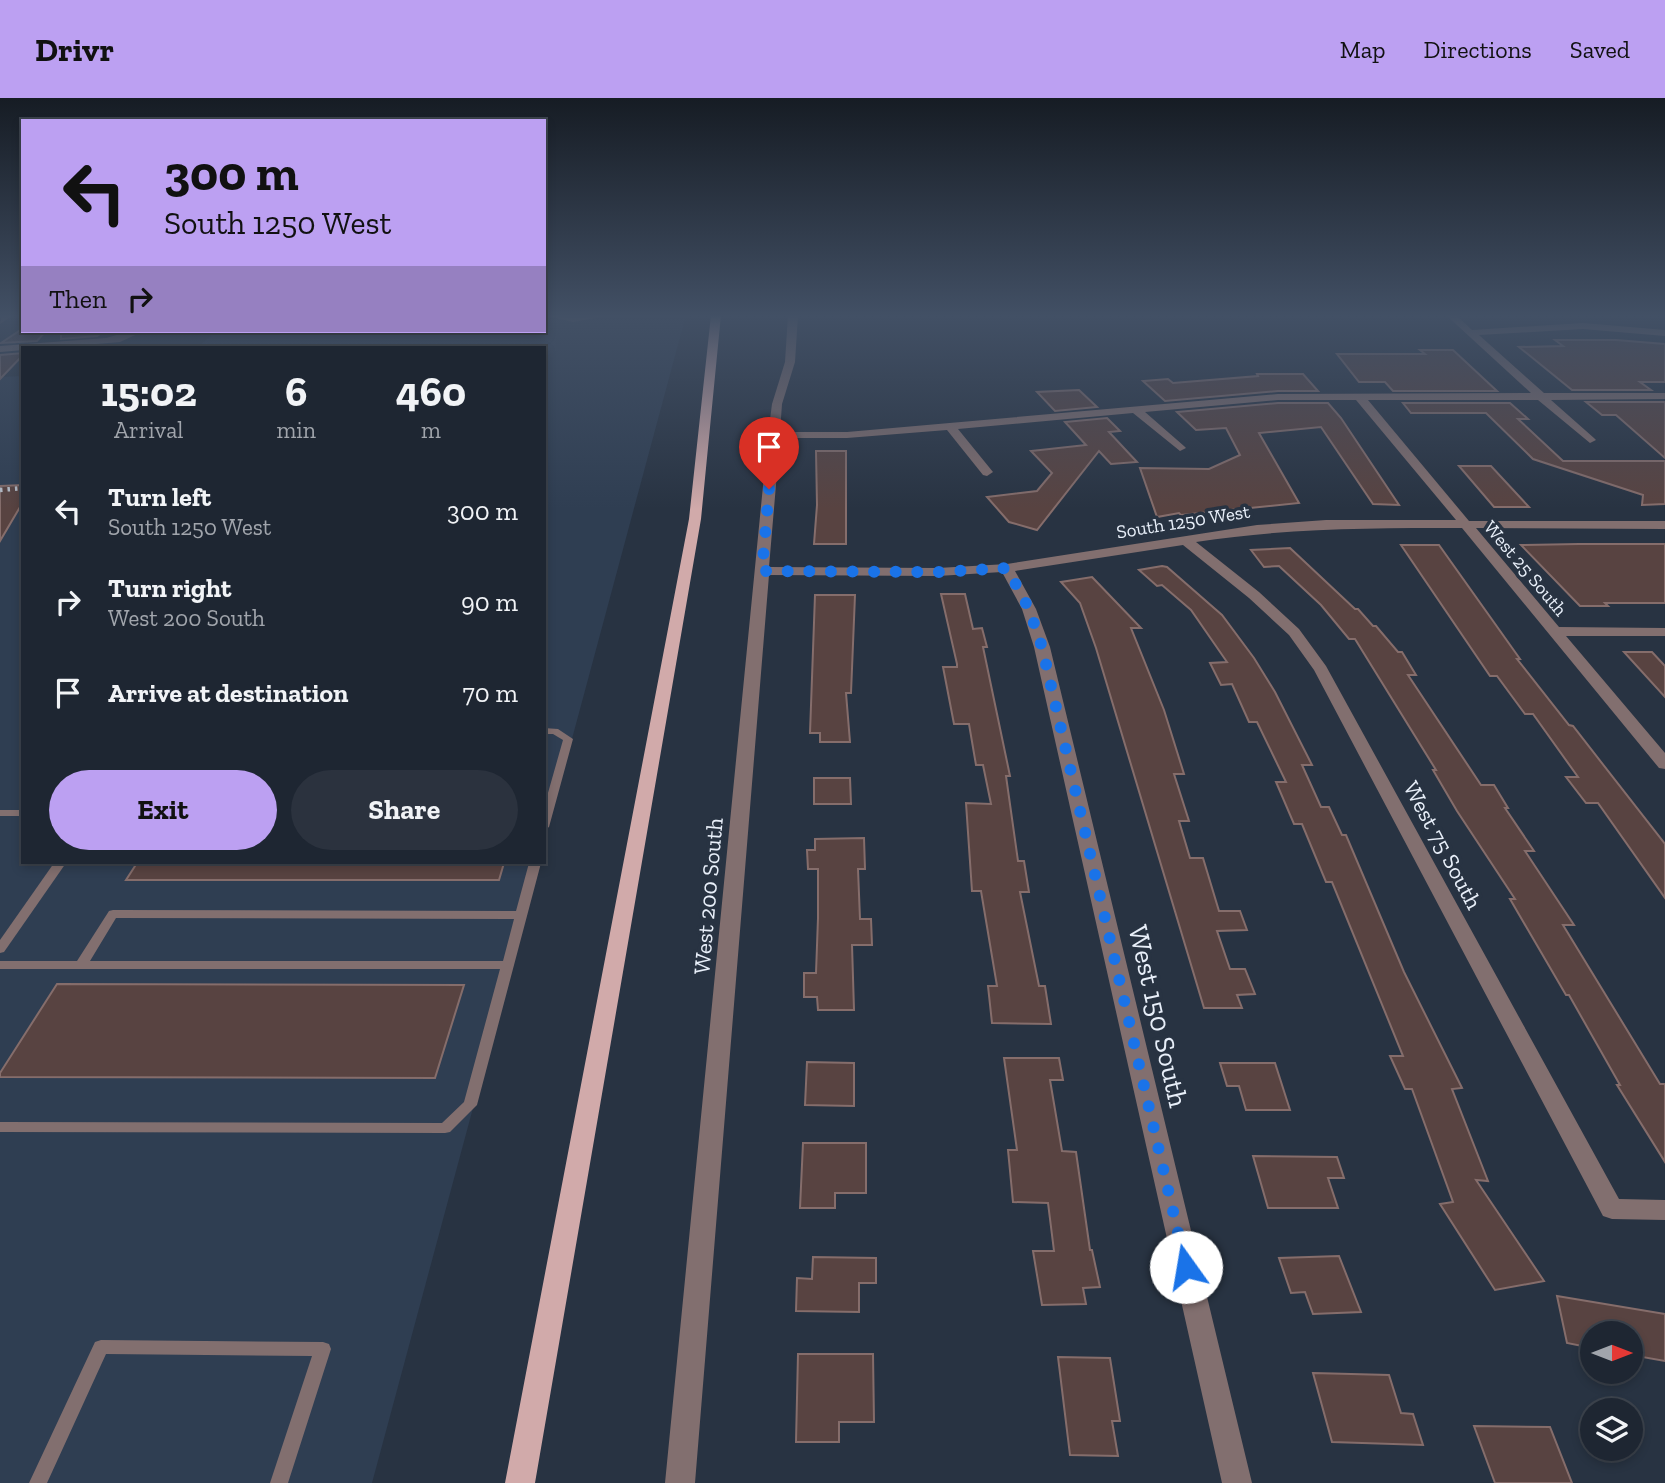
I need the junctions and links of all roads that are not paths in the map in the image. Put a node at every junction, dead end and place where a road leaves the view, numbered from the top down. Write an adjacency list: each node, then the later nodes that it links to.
1 (709, 380): 36 (main road)
2 (785, 380): 9 (street, West 200 South)
3 (1523, 380): 5 (street)
4 (1358, 395): 5 (street); 7 (street); 13 (street, West 25 South)
5 (1541, 396): 6 (street); 10 (street)
6 (1665, 396)
7 (1135, 409): 8 (street); 11 (street)
8 (949, 425): 9 (street); 12 (street)
9 (774, 435): 17 (street, West 200 South)
10 (1590, 440)
11 (1180, 448)
12 (987, 472)
13 (1465, 524): 14 (street, South 1250 West); 15 (street, South 1250 West); 18 (street, West 25 South)
14 (1665, 525)
15 (1185, 540): 16 (street, South 1250 West); 33 (street, West 75 South)
16 (1007, 568): 17 (street, South 1250 West); 38 (street, West 150 South)
17 (762, 571): 37 (street, West 200 South)
18 (1554, 631): 19 (street); 21 (street, West 25 South)
19 (1665, 632)
20 (546, 731): 24 (lane)
21 (1665, 764)
22 (0, 813): 23 (lane)
23 (21, 813)
24 (546, 820)
25 (59, 864): 28 (lane)
26 (535, 864): 27 (lane)
27 (521, 915): 30 (lane); 31 (lane)
28 (0, 949)
29 (0, 965): 30 (lane)
30 (82, 965): 31 (lane)
31 (507, 965): 32 (lane)
32 (0, 1127)
33 (1665, 1209)
34 (38, 1483): 35 (lane)
35 (279, 1483)
36 (520, 1483)
37 (680, 1483)
38 (1237, 1483)

